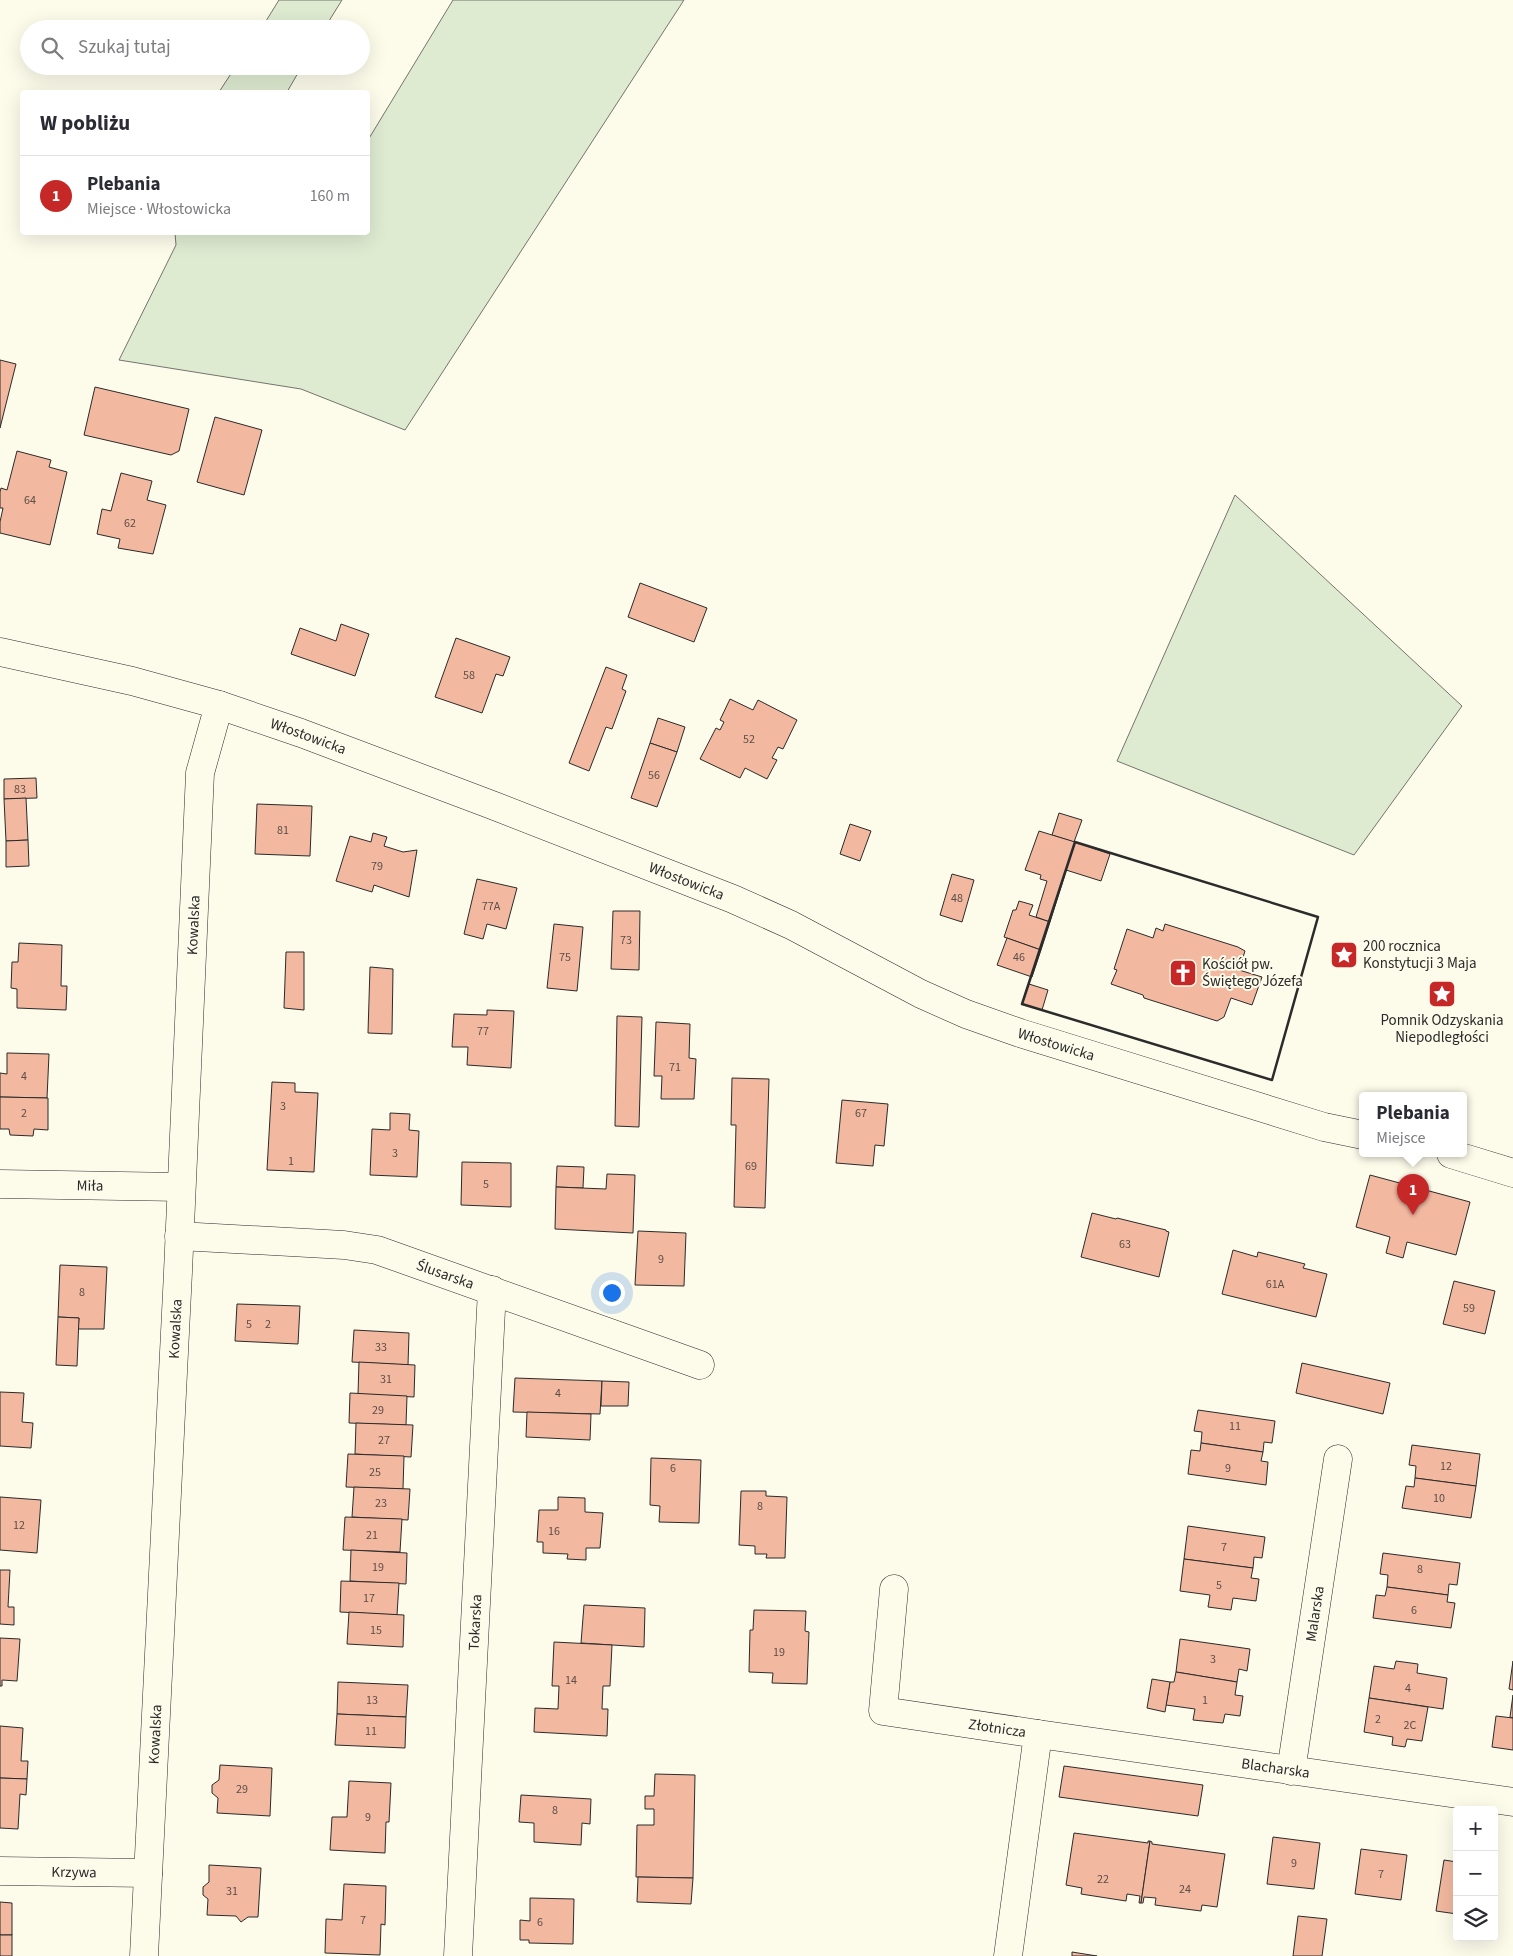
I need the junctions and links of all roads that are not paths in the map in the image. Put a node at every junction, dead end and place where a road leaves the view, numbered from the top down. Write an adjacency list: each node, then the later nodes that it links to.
1 (0, 652): 2 (street, Włostowicka)
2 (219, 705): 3 (street, Włostowicka); 7 (street, Kowalska)
3 (1359, 1134)
4 (1461, 1157): 5 (street)
5 (1513, 1173)
6 (0, 1184): 7 (street, Miła)
7 (181, 1187): 8 (street, Kowalska)
8 (179, 1236): 9 (street, Ślusarska); 17 (street, Kowalska)
9 (492, 1290): 10 (street, Ślusarska); 19 (street, Tokarska)
10 (700, 1366)
11 (1338, 1459): 14 (street, Malarska)
12 (894, 1589): 13 (street, Złotnicza)
13 (1038, 1734): 14 (street, Blacharska); 20 (street, Złotnicza)
14 (1291, 1770): 15 (street, Blacharska)
15 (1513, 1802)
16 (0, 1871): 17 (street, Krzywa)
17 (148, 1873): 18 (street, Kowalska)
18 (144, 1956)
19 (458, 1956)
20 (1008, 1956)

